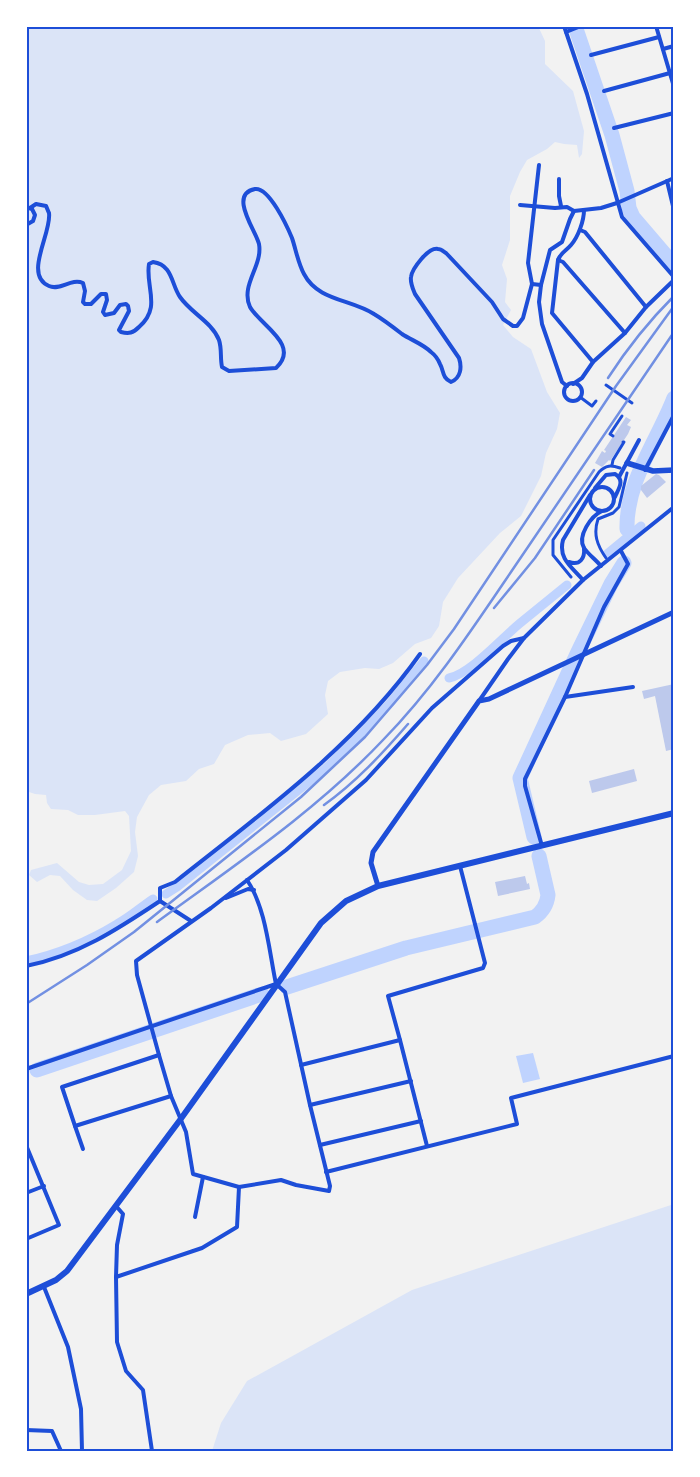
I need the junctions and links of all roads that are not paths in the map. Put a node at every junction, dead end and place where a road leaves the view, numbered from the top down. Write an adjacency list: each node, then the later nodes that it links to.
1 (564, 26): 4 (street)
2 (581, 26): 4 (street)
3 (656, 26): 5 (street)
4 (568, 32): 18 (street)
5 (659, 37): 7 (street); 8 (street)
6 (674, 46): 7 (street)
7 (663, 49): 9 (street)
8 (590, 55)
9 (670, 73): 10 (street); 11 (street)
10 (674, 86)
11 (604, 91)
12 (674, 113): 13 (street)
13 (614, 128)
14 (539, 165): 20 (street)
15 (559, 178): 21 (street)
16 (674, 178): 17 (street)
17 (667, 181): 18 (street); 22 (street)
18 (620, 202): 24 (street); 29 (street)
19 (520, 205): 20 (street)
20 (535, 206): 21 (street); 30 (street)
21 (562, 206): 25 (street)
22 (673, 206)
23 (28, 207): 26 (street); 30 (street)
24 (584, 210): 25 (street); 27 (street)
25 (574, 211): 31 (street)
26 (26, 225)
27 (580, 230): 28 (street); 32 (street)
28 (558, 260): 33 (street); 34 (street)
29 (674, 279): 32 (street)
30 (532, 284): 31 (street)
31 (540, 285): 38 (street)
32 (646, 307): 33 (street)
33 (625, 333): 34 (street)
34 (593, 362): 35 (street)
35 (582, 378): 36 (street); 39 (street)
36 (573, 384): 38 (street); 39 (street)
37 (606, 385): 42 (street)
38 (566, 386): 40 (street)
39 (581, 389): 40 (street)
40 (580, 397): 41 (street)
41 (596, 401)
42 (632, 402)
43 (674, 415): 51 (street)
44 (622, 416): 45 (street)
45 (613, 436)
46 (639, 440): 48 (street)
47 (622, 442): 49 (street)
48 (627, 463): 51 (main road); 54 (street)
49 (612, 465): 50 (street); 65 (street)
50 (620, 468)
51 (645, 470): 52 (main road)
52 (674, 470)
53 (627, 473): 62 (street)
54 (619, 477): 55 (street); 57 (street)
55 (595, 488): 56 (street); 57 (street)
56 (590, 496): 59 (street); 63 (street)
57 (614, 499): 59 (street)
58 (674, 507): 61 (street)
59 (602, 511): 60 (street)
60 (584, 548): 63 (street); 64 (street)
61 (621, 551): 64 (street); 70 (street)
62 (606, 558)
63 (565, 560): 66 (street)
64 (601, 566): 66 (street)
65 (571, 577)
66 (583, 580): 68 (street)
67 (674, 612): 70 (street)
68 (524, 638): 73 (street); 77 (street)
69 (420, 654): 81 (street)
70 (582, 655): 72 (street); 73 (street)
71 (633, 687): 72 (street)
72 (565, 697): 75 (street)
73 (479, 701): 78 (street)
74 (674, 812): 75 (main road)
75 (542, 846): 76 (main road)
76 (460, 866): 78 (main road); 86 (street)
77 (247, 880): 79 (street); 80 (street)
78 (378, 886): 84 (main road)
79 (254, 890): 80 (street); 84 (street)
80 (222, 899): 82 (street)
81 (160, 901): 82 (street); 83 (street)
82 (191, 921): 85 (street)
83 (26, 966)
84 (276, 984): 85 (street); 89 (street); 94 (main road)
85 (152, 1026): 87 (street); 90 (street)
86 (400, 1040): 89 (street); 91 (street)
87 (159, 1055): 92 (street); 96 (street)
88 (674, 1056): 98 (street)
89 (301, 1065): 93 (street)
90 (26, 1069)
91 (411, 1081): 93 (street); 95 (street)
92 (171, 1096): 94 (street); 96 (street)
93 (310, 1106): 97 (street)
94 (180, 1120): 102 (street); 106 (main road)
95 (421, 1121): 97 (street); 98 (street)
96 (76, 1126): 100 (street)
97 (320, 1145): 101 (street)
98 (427, 1146): 101 (street)
99 (27, 1148): 103 (street)
100 (83, 1149)
101 (326, 1172): 104 (street)
102 (203, 1177): 104 (street); 107 (street)
103 (44, 1186): 105 (street); 108 (street)
104 (239, 1187): 109 (street)
105 (26, 1193)
106 (116, 1206): 109 (street); 110 (main road)
107 (195, 1217)
108 (26, 1239)
109 (116, 1277): 115 (street)
110 (44, 1286): 111 (main road); 114 (street)
111 (26, 1294)
112 (26, 1430): 113 (street)
113 (61, 1451)
114 (82, 1451)
115 (152, 1451)

